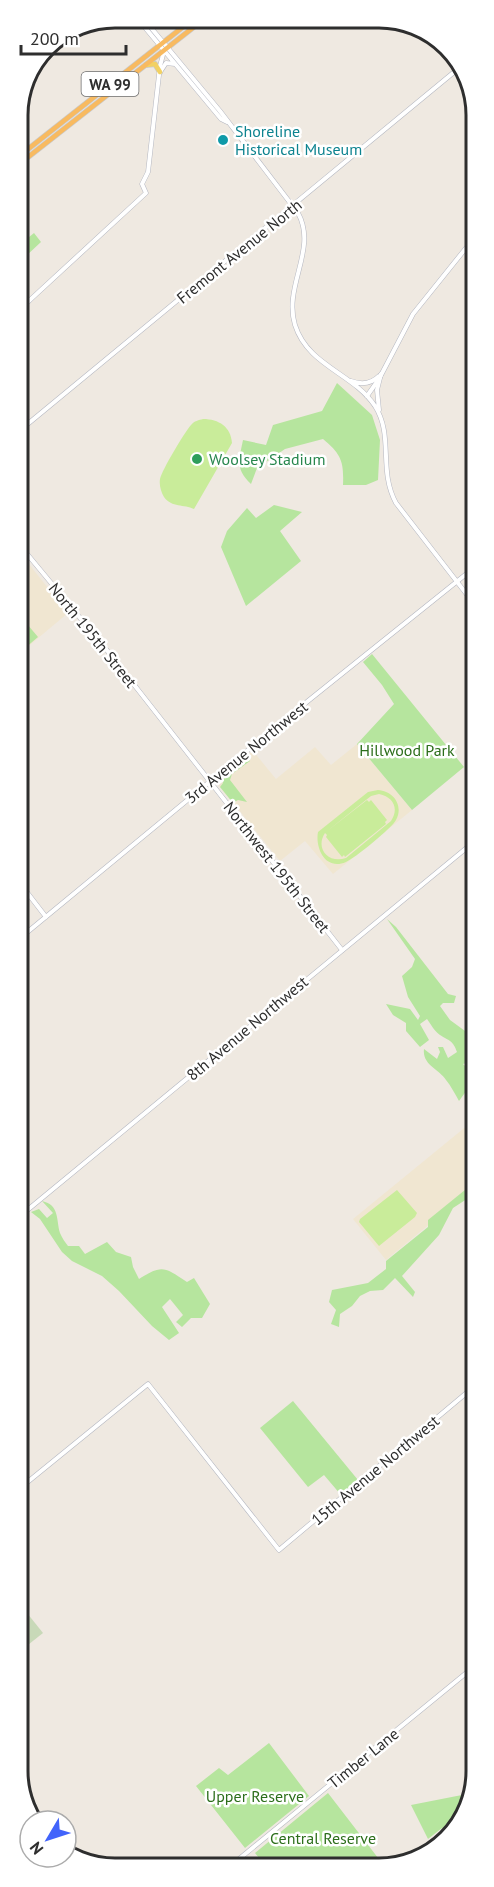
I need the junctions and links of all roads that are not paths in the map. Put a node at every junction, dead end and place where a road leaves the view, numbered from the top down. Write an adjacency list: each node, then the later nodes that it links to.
1 (146, 28): 5 (street)
2 (150, 28): 5 (street)
3 (181, 28): 5 (highway, WA 99)
4 (193, 28): 6 (highway, WA 99)
5 (161, 44): 6 (street); 11 (highway, WA 99)
6 (166, 49): 7 (street); 8 (highway, WA 99); 9 (street); 13 (street)
7 (174, 64): 9 (street); 13 (street)
8 (144, 66): 9 (main road); 12 (highway, WA 99)
9 (160, 72): 22 (street)
10 (454, 73): 20 (street, Fremont Avenue North)
11 (101, 92): 12 (main road); 14 (highway, WA 99)
12 (101, 100): 16 (highway, WA 99)
13 (227, 123): 20 (street)
14 (49, 133): 15 (highway, WA 99); 16 (main road)
15 (39, 140): 17 (highway, WA 99); 18 (main road)
16 (47, 142): 18 (highway, WA 99)
17 (29, 148)
18 (39, 148): 19 (highway, WA 99)
19 (29, 156)
20 (294, 207): 24 (street); 27 (street, Fremont Avenue North)
21 (466, 248): 23 (street)
22 (29, 301)
23 (381, 374): 24 (street); 25 (street); 26 (street)
24 (347, 380): 25 (street)
25 (367, 396): 26 (street)
26 (379, 414): 30 (street)
27 (29, 423)
28 (29, 556): 32 (street, North 195th Street)
29 (466, 575): 30 (street, 3rd Avenue Northwest)
30 (457, 582): 31 (street); 33 (street, 3rd Avenue Northwest)
31 (466, 593)
32 (144, 699): 33 (street, Northwest 195th Street)
33 (210, 781): 36 (street, 3rd Avenue Northwest); 38 (street, Northwest 195th Street)
34 (466, 849): 38 (street, 8th Avenue Northwest)
35 (29, 895): 36 (street)
36 (46, 917): 37 (street, 3rd Avenue Northwest)
37 (29, 931)
38 (342, 950): 39 (street, 8th Avenue Northwest)
39 (28, 1208)
40 (465, 1394): 41 (street, 15th Avenue Northwest)
41 (28, 1482)
42 (465, 1674): 43 (street, Timber Lane)
43 (240, 1858)

